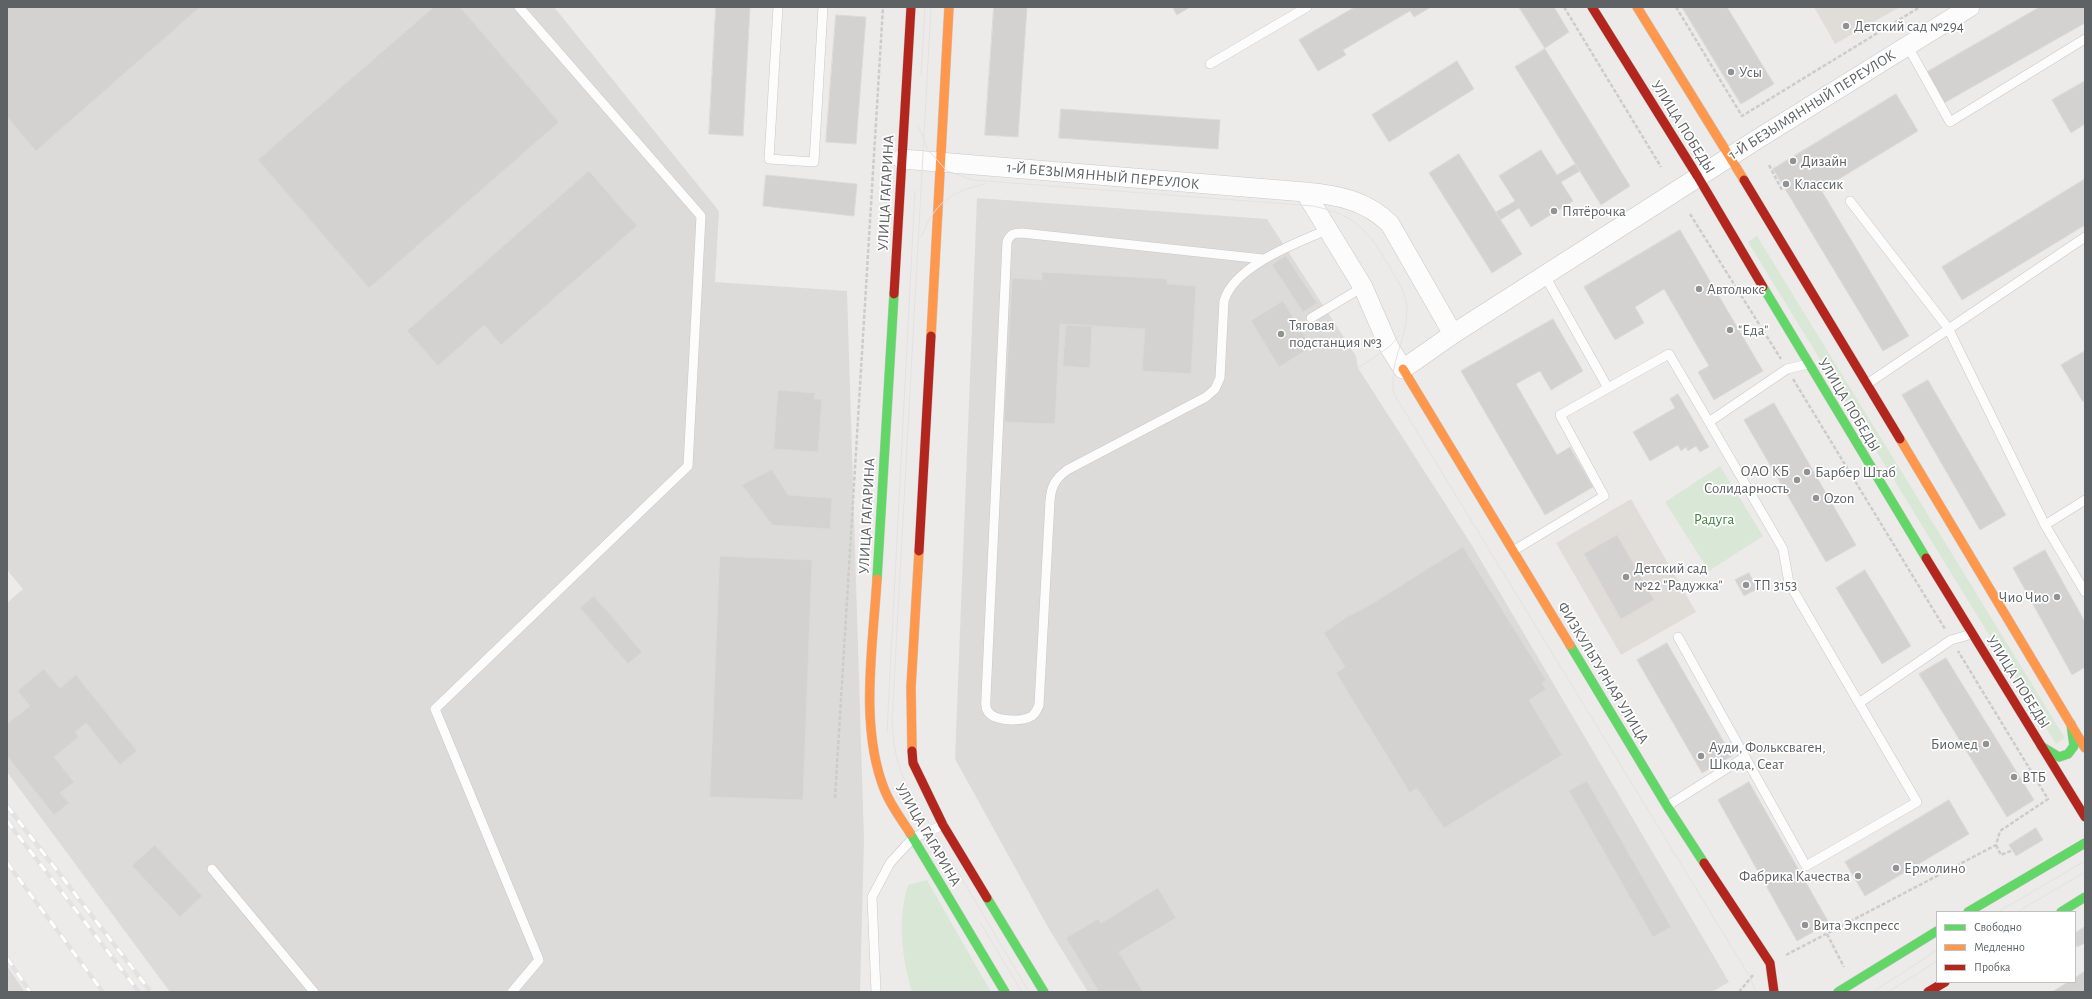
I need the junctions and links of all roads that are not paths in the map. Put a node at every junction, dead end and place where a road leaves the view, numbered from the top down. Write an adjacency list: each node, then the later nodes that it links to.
1 (519, 7): 55 (lane)
2 (778, 7): 3 (lane)
3 (823, 7)
4 (911, 7): 14 (main road, УЛИЦА ГАГАРИНА)
5 (949, 7): 15 (main road, УЛИЦА ГАГАРИНА)
6 (1306, 7): 12 (lane)
7 (1592, 7): 16 (main road, УЛИЦА ПОБЕДЫ)
8 (1637, 7): 13 (main road, УЛИЦА ПОБЕДЫ)
9 (1970, 7): 11 (street, 1-Й БЕЗЫМЯННЫЙ ПЕРЕУЛОК)
10 (2085, 39): 11 (lane)
11 (1907, 45): 13 (street, 1-Й БЕЗЫМЯННЫЙ ПЕРЕУЛОК)
12 (1210, 64)
13 (1729, 158): 16 (street, 1-Й БЕЗЫМЯННЫЙ ПЕРЕУЛОК); 29 (main road, УЛИЦА ПОБЕДЫ)
14 (902, 159): 15 (street, 1-Й БЕЗЫМЯННЫЙ ПЕРЕУЛОК); 46 (main road, УЛИЦА ГАГАРИНА)
15 (940, 164): 17 (street, 1-Й БЕЗЫМЯННЫЙ ПЕРЕУЛОК); 45 (main road, УЛИЦА ГАГАРИНА)
16 (1698, 177): 22 (street, 1-Й БЕЗЫМЯННЫЙ ПЕРЕУЛОК); 27 (main road, УЛИЦА ПОБЕДЫ)
17 (1304, 192): 19 (street); 26 (street, 1-Й БЕЗЫМЯННЫЙ ПЕРЕУЛОК)
18 (1850, 200): 25 (lane)
19 (1327, 230): 21 (lane); 23 (street)
20 (2085, 237): 25 (lane)
21 (1263, 259): 21 (lane)
22 (1545, 276): 26 (street, 1-Й БЕЗЫМЯННЫЙ ПЕРЕУЛОК); 30 (lane)
23 (1363, 288): 24 (lane); 28 (street)
24 (1311, 318)
25 (1948, 328): 29 (lane); 33 (lane)
26 (1453, 334): 28 (street, 1-Й БЕЗЫМЯННЫЙ ПЕРЕУЛОК)
27 (1808, 364): 31 (lane); 36 (main road, УЛИЦА ПОБЕДЫ)
28 (1403, 369): 34 (main road, ФИЗКУЛЬТУРНАЯ УЛИЦА)
29 (1867, 384): 39 (main road, УЛИЦА ПОБЕДЫ)
30 (1608, 388): 31 (lane); 34 (lane)
31 (1709, 422): 38 (lane)
32 (2085, 500): 33 (lane)
33 (2045, 525): 35 (lane)
34 (1512, 551): 43 (main road, ФИЗКУЛЬТУРНАЯ УЛИЦА)
35 (2085, 592)
36 (1972, 634): 38 (lane); 40 (main road, УЛИЦА ПОБЕДЫ)
37 (1678, 638): 42 (lane)
38 (1859, 703): 42 (lane)
39 (2071, 724): 40 (main road); 41 (main road, УЛИЦА ПОБЕДЫ)
40 (2041, 746): 44 (main road, УЛИЦА ПОБЕДЫ)
41 (2085, 748)
42 (1745, 757): 43 (lane)
43 (1666, 806): 59 (main road, ФИЗКУЛЬТУРНАЯ УЛИЦА)
44 (2085, 818)
45 (943, 825): 46 (lane); 58 (main road, УЛИЦА ГАГАРИНА)
46 (913, 838): 56 (lane); 57 (main road, УЛИЦА ГАГАРИНА)
47 (2085, 843): 50 (main road)
48 (212, 869): 54 (lane)
49 (2085, 898): 51 (main road)
50 (1970, 911)
51 (2063, 911)
52 (1936, 932): 60 (main road)
53 (1943, 983): 61 (main road)
54 (314, 992)
55 (512, 992)
56 (876, 992)
57 (1005, 992)
58 (1044, 992)
59 (1774, 992)
60 (1838, 992)
61 (1928, 992)

